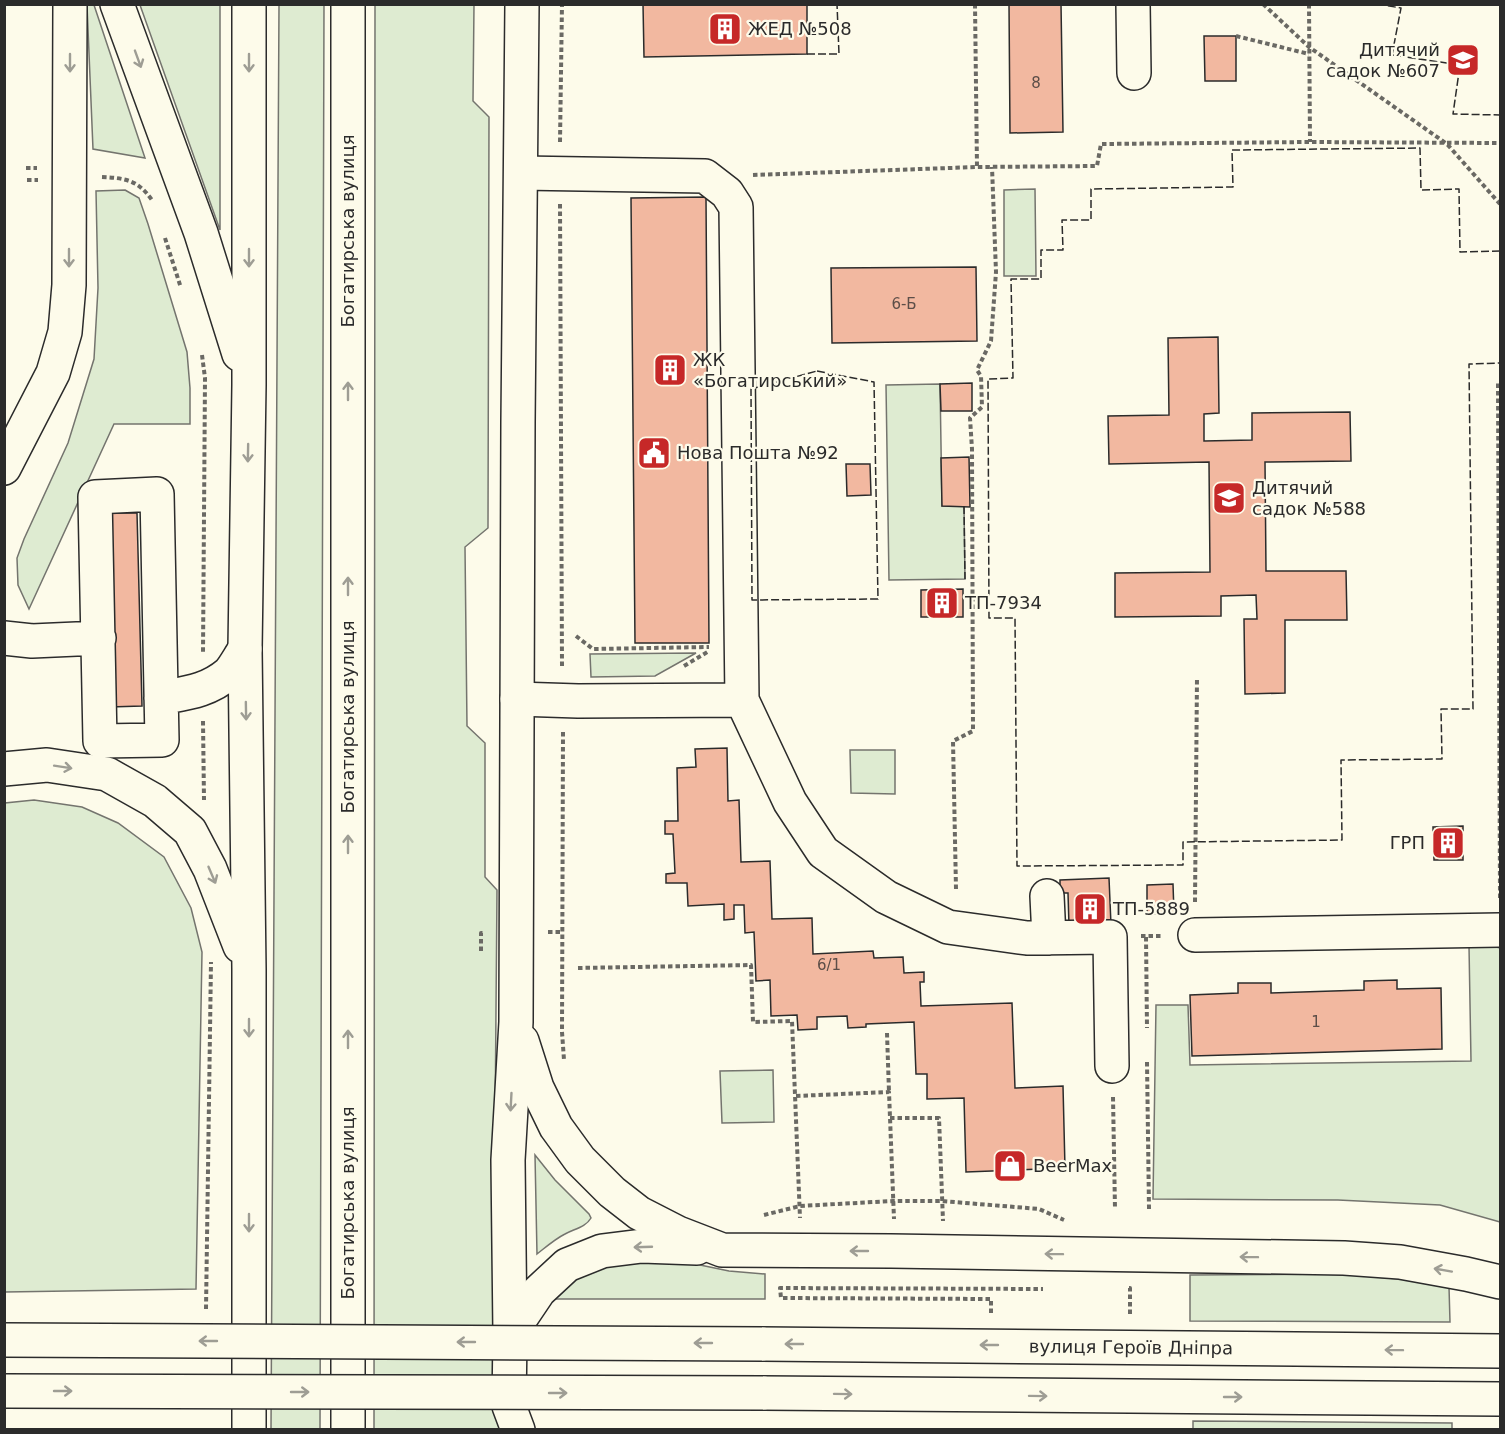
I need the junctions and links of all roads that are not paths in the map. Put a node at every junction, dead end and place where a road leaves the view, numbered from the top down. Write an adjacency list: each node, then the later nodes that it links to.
1 (70, 4): 10 (main road, one-way to 10)
2 (117, 4): 9 (main road, one-way to 9)
3 (249, 4): 9 (main road, one-way to 9)
4 (348, 4): 34 (main road, Богатирська вулиця, one-way to 4)
5 (522, 4): 8 (main road)
6 (1133, 4): 7 (main road)
7 (1134, 74)
8 (521, 173): 16 (main road); 17 (main road)
9 (249, 385): 14 (main road, one-way to 14)
10 (4, 468)
11 (4, 612): 13 (main road)
12 (99, 638): 13 (main road); 15 (main road); 15 (main road)
13 (18, 639)
14 (245, 648): 15 (main road); 23 (main road, one-way to 23)
15 (161, 698)
16 (517, 699): 17 (main road); 24 (main road)
17 (742, 700): 22 (main road)
18 (4, 769): 23 (main road, one-way to 23)
19 (1047, 896): 22 (main road)
20 (1500, 930): 21 (main road)
21 (1195, 935)
22 (1049, 938): 25 (main road)
23 (249, 970): 33 (main road, one-way to 33)
24 (516, 1022): 26 (main road); 28 (main road, one-way to 28)
25 (1112, 1066)
26 (722, 1250): 27 (main road, one-way to 26); 28 (main road, one-way to 28)
27 (1500, 1282)
28 (510, 1334): 35 (main road)
29 (4, 1340): 30 (main road, вулиця Героїв Дніпра, one-way to 29, bridge)
30 (1500, 1351)
31 (4, 1390): 32 (main road, one-way to 32, bridge)
32 (1500, 1399)
33 (249, 1430)
34 (348, 1430)
35 (518, 1430)

